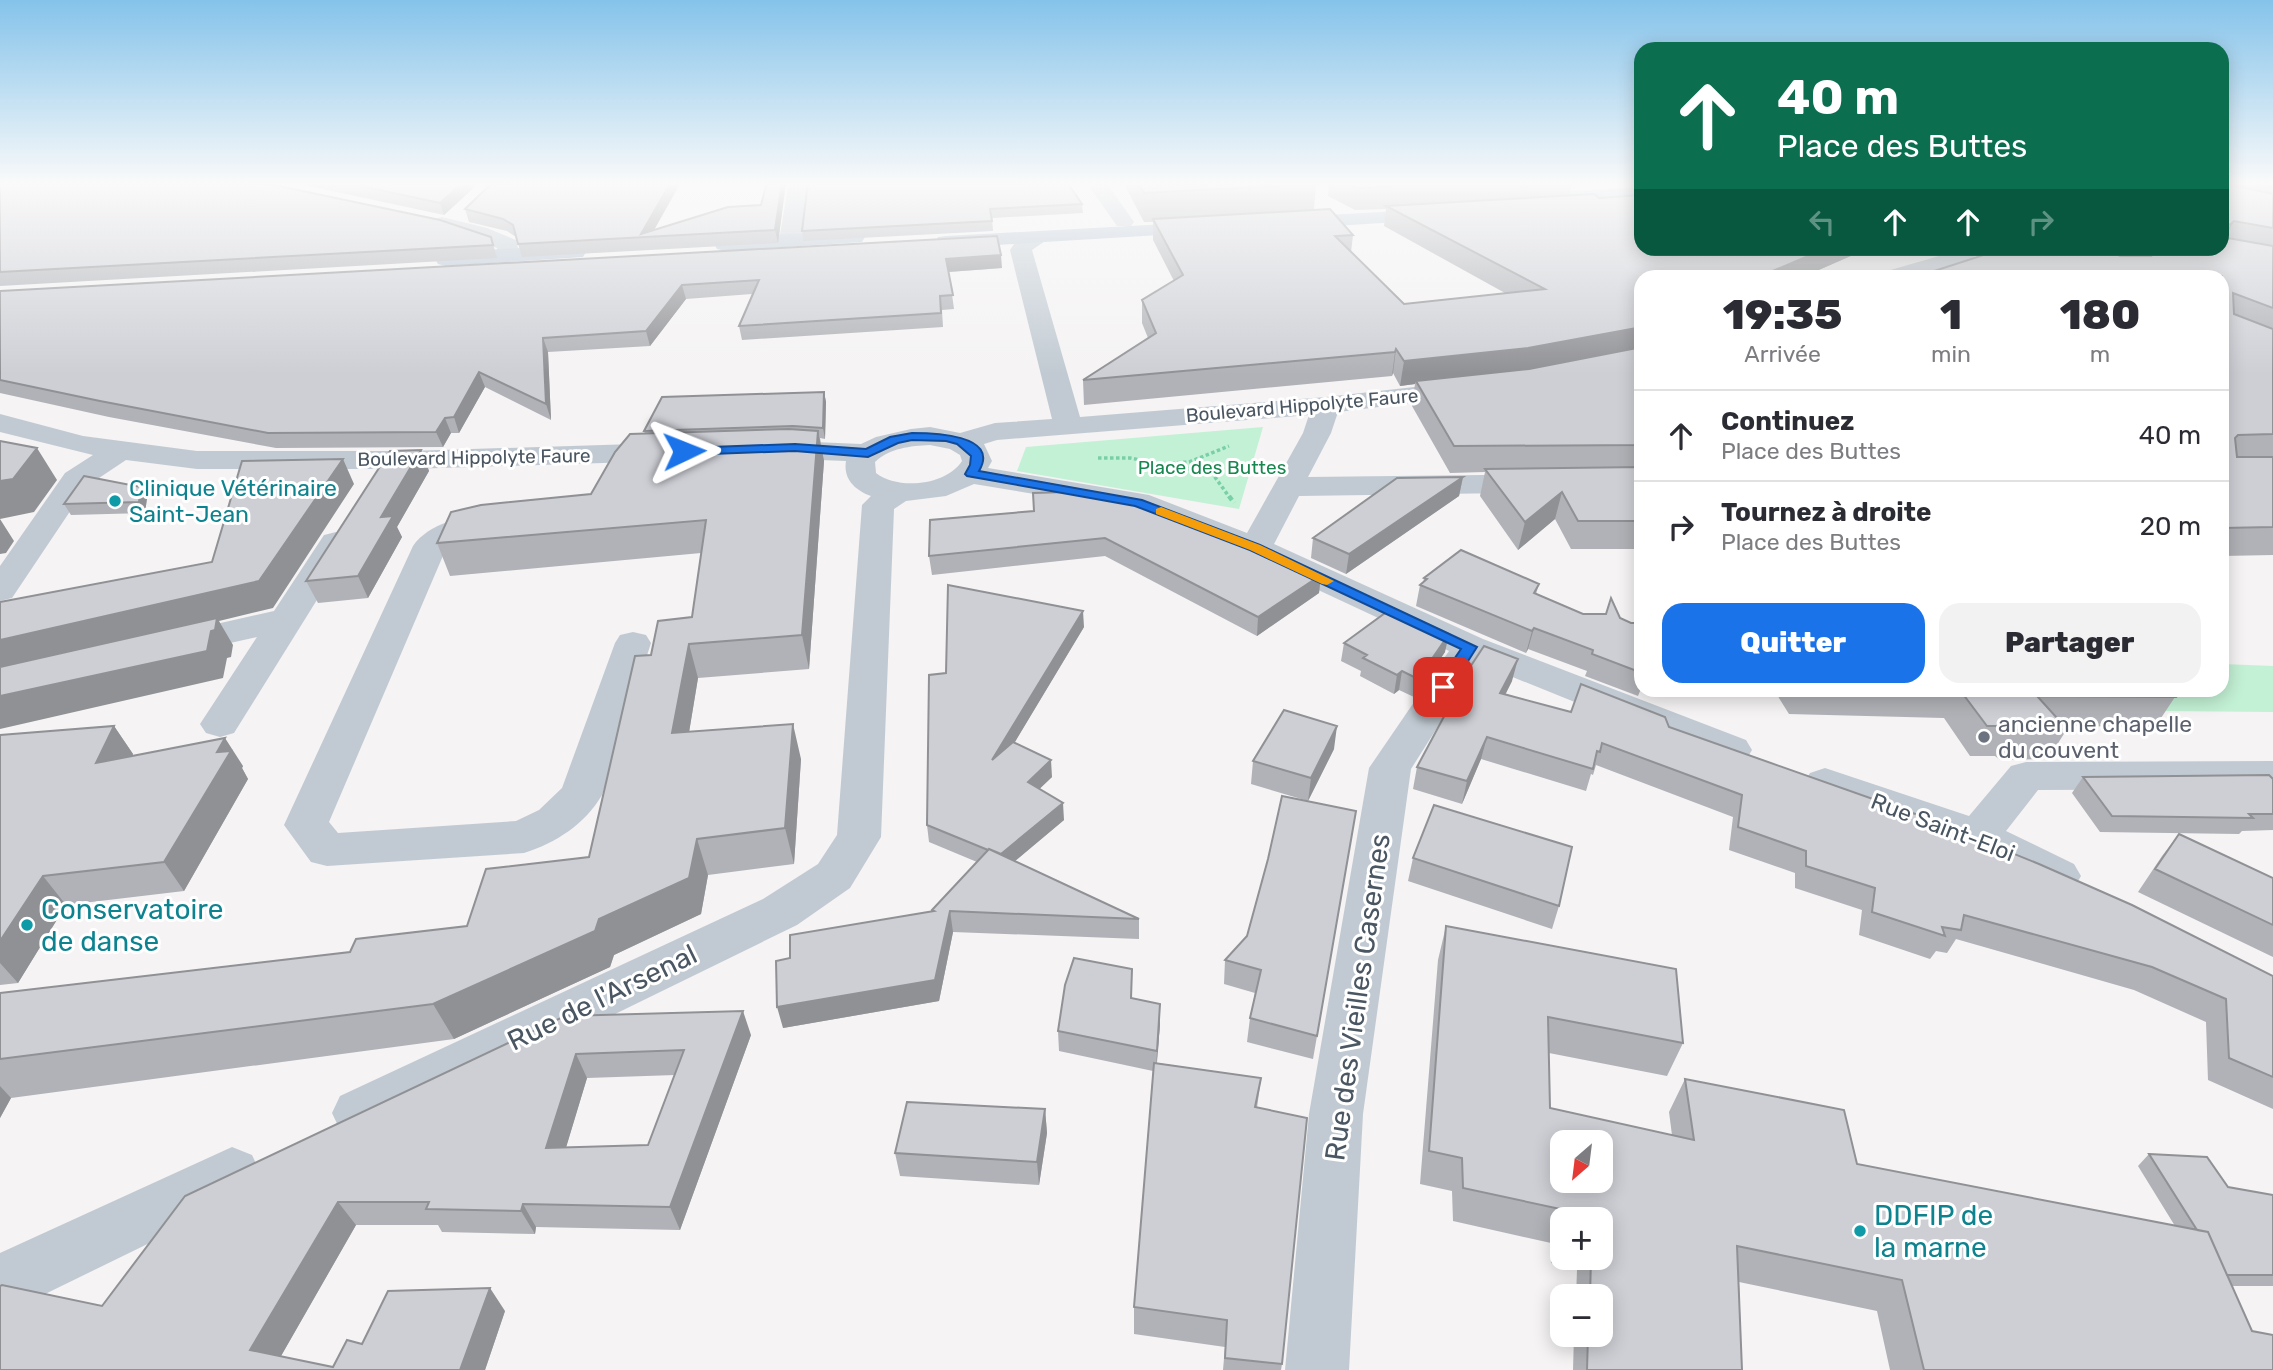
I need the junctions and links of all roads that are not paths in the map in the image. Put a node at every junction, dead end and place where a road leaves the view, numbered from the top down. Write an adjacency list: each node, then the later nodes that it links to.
1 (508, 246): 5 (street)
2 (741, 246): 3 (main road)
3 (782, 246)
4 (1024, 246): 11 (street)
5 (509, 256): 5 (main road)
6 (1962, 256): 7 (street)
7 (1916, 270)
8 (1497, 386): 9 (street, Boulevard Hippolyte Faure)
9 (1326, 405): 11 (street, Boulevard Hippolyte Faure); 20 (street)
10 (0, 423): 12 (street, Boulevard Hippolyte Faure)
11 (1070, 426): 17 (street, Boulevard Hippolyte Faure)
12 (121, 450): 18 (street, Boulevard Hippolyte Faure); 24 (street)
13 (740, 450): 16 (street)
14 (698, 451): 15 (street, Boulevard Hippolyte Faure)
15 (629, 453): 18 (street, Boulevard Hippolyte Faure); 21 (street)
16 (868, 453): 17 (street); 22 (street)
17 (966, 458): 22 (street); 26 (street, Rue Saint-Eloi)
18 (388, 460): 28 (street)
19 (1634, 482): 20 (street)
20 (1287, 487): 26 (street)
21 (598, 488)
22 (899, 492): 36 (street, Rue de l'Arsenal)
23 (524, 522): 29 (street)
24 (47, 523): 25 (street); 27 (street)
25 (0, 531)
26 (1255, 548): 30 (street, Rue Saint-Eloi)
27 (0, 591)
28 (287, 619): 31 (street); 32 (street)
29 (633, 643)
30 (1470, 647): 34 (street, Rue Saint-Eloi); 37 (street, Rue des Vieilles Casernes)
31 (144, 651)
32 (220, 724)
33 (2273, 775): 34 (street)
34 (1978, 836): 35 (street, Rue Saint-Eloi)
35 (2089, 891)
36 (0, 1285)
37 (1317, 1370)

